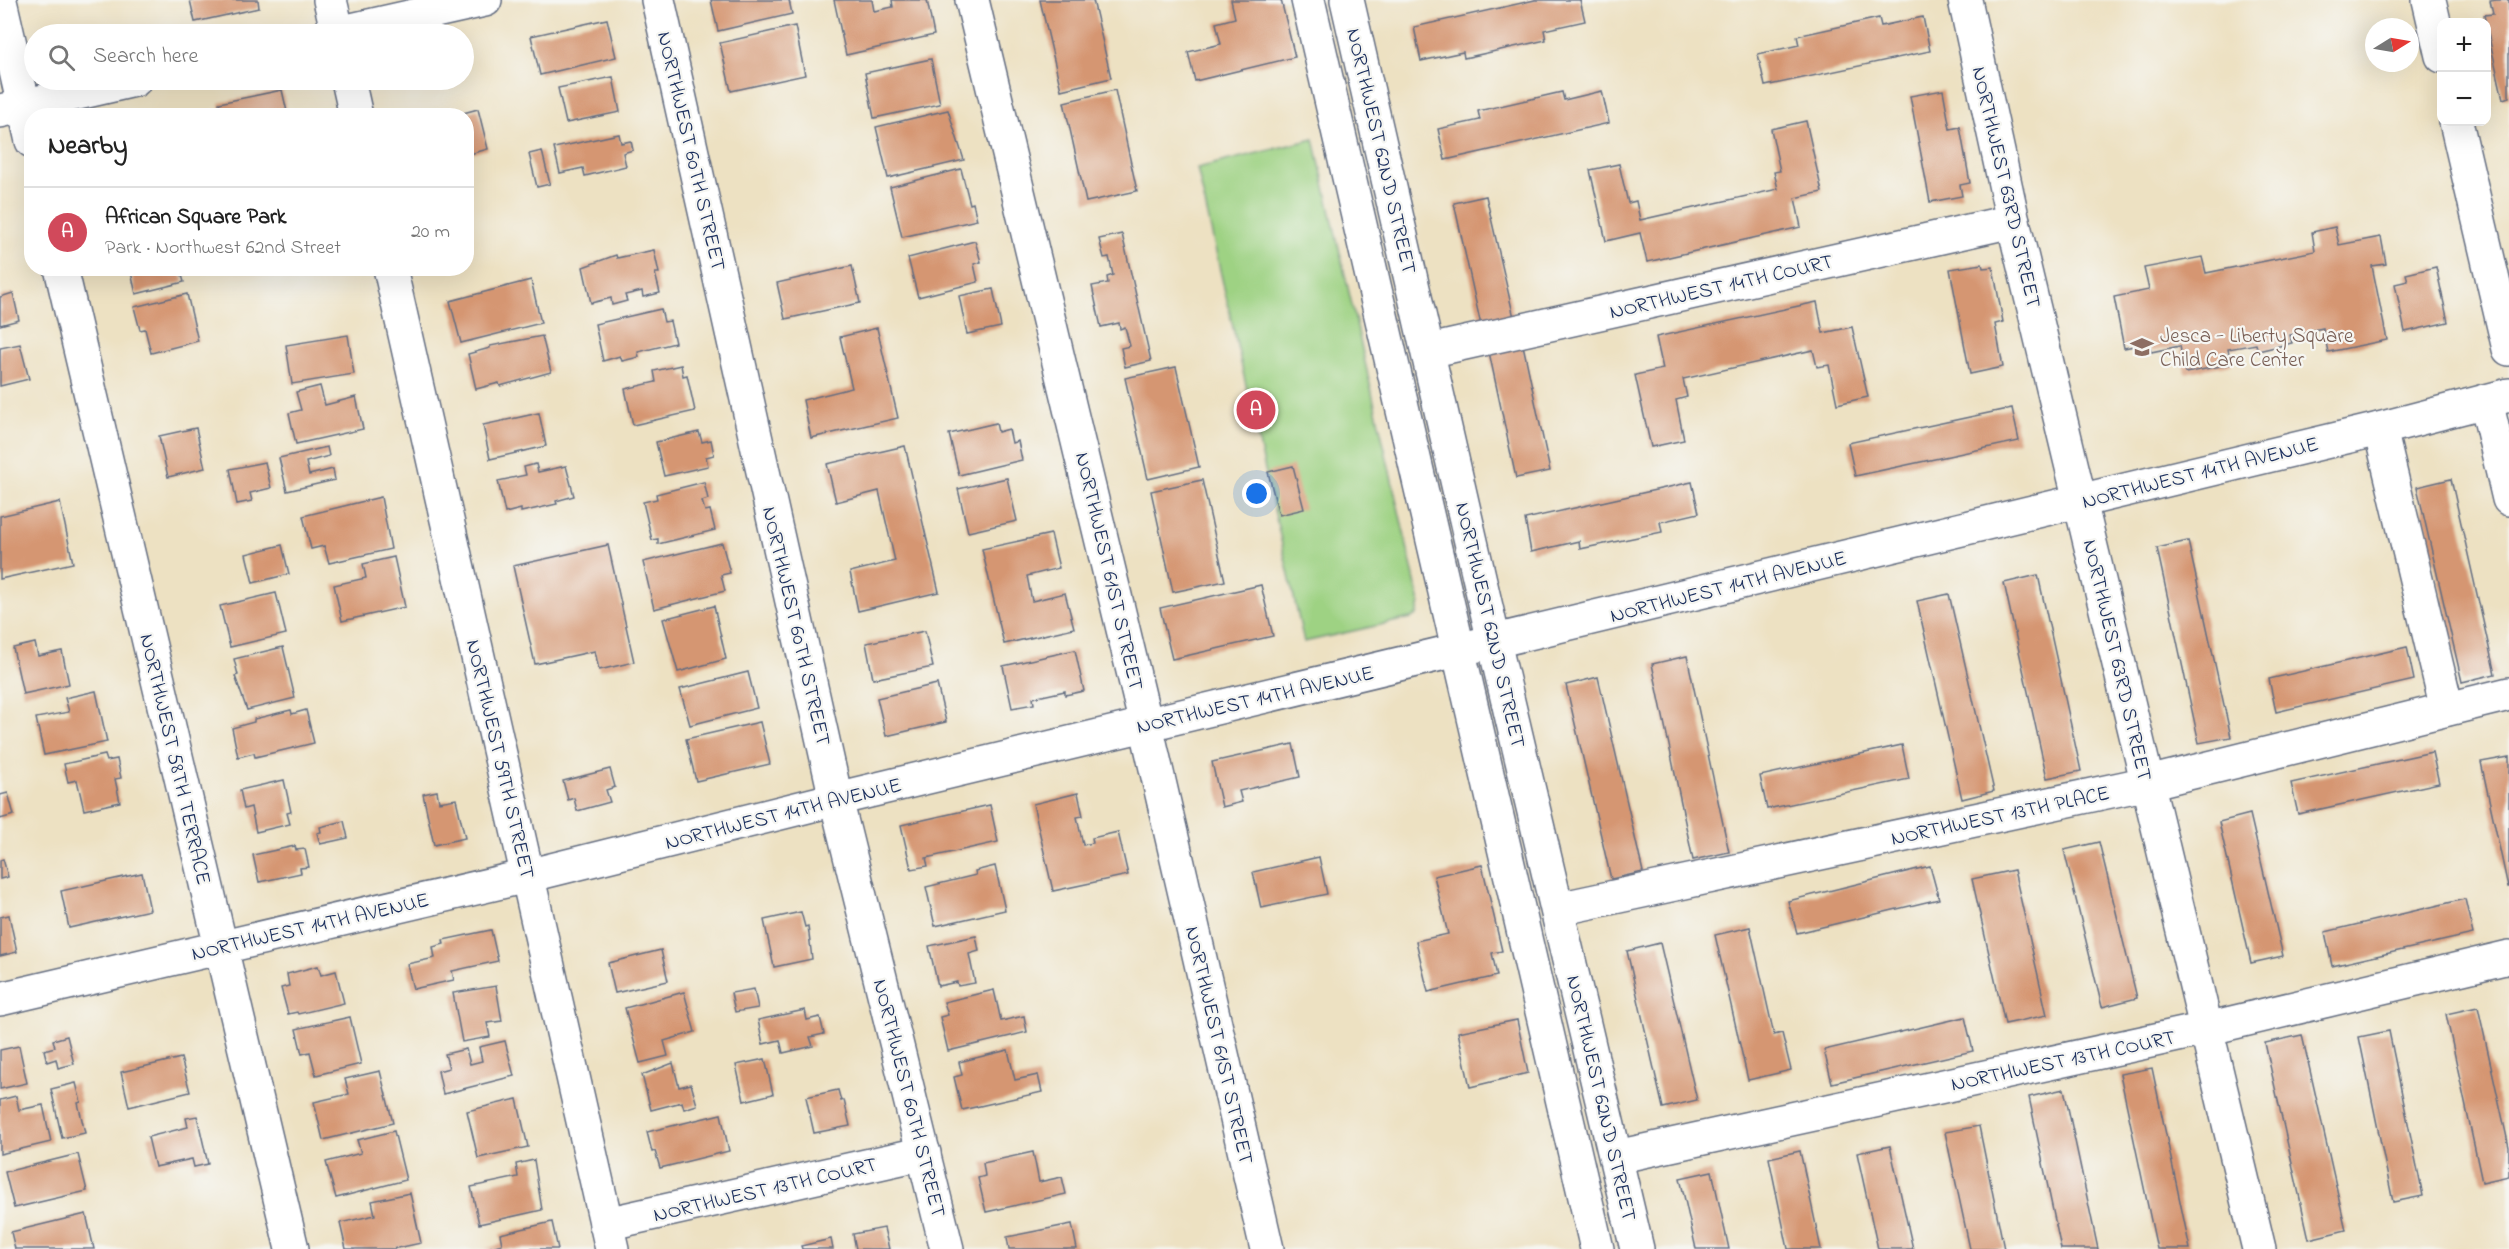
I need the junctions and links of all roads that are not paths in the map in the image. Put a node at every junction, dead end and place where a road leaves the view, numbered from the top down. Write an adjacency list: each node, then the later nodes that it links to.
1 (330, 0): 10 (street)
2 (485, 0): 11 (street)
3 (658, 0): 34 (street, NORTHWEST 60TH STREET)
4 (972, 0): 32 (street, NORTHWEST 61ST STREET)
5 (1308, 0): 29 (street, NORTHWEST 62ND STREET)
6 (1347, 0): 23 (street, NORTHWEST 62ND STREET)
7 (1965, 0): 19 (street, NORTHWEST 63RD STREET)
8 (2429, 0): 12 (street)
9 (0, 1): 15 (street)
10 (334, 24)
11 (380, 24)
12 (2437, 34)
13 (91, 90): 15 (street)
14 (350, 90): 16 (street)
15 (12, 108): 18 (street)
16 (354, 108)
17 (2457, 126): 22 (street)
18 (24, 128)
19 (2013, 221): 23 (street, NORTHWEST 14TH COURT); 27 (street, NORTHWEST 63RD STREET)
20 (63, 276): 37 (street, NORTHWEST 58TH TERRACE)
21 (392, 276): 35 (street, NORTHWEST 59TH STREET)
22 (2509, 349)
23 (1429, 351): 28 (street, NORTHWEST 62ND STREET)
24 (2498, 398): 25 (street, NORTHWEST 14TH AVENUE); 26 (street)
25 (2380, 429): 27 (street, NORTHWEST 14TH AVENUE); 31 (street)
26 (2509, 499)
27 (2080, 501): 28 (street, NORTHWEST 14TH AVENUE); 33 (street, NORTHWEST 63RD STREET)
28 (1494, 642): 29 (street, NORTHWEST 14TH AVENUE); 36 (street, NORTHWEST 62ND STREET)
29 (1459, 651): 32 (street, NORTHWEST 14TH AVENUE); 47 (street, NORTHWEST 62ND STREET)
30 (2509, 694): 31 (street, NORTHWEST 13TH PLACE)
31 (2447, 709): 33 (street, NORTHWEST 13TH PLACE)
32 (1146, 725): 34 (street, NORTHWEST 14TH AVENUE); 46 (street, NORTHWEST 61ST STREET)
33 (2148, 783): 36 (street, NORTHWEST 13TH PLACE); 40 (street, NORTHWEST 63RD STREET)
34 (836, 799): 35 (street, NORTHWEST 14TH AVENUE); 41 (street, NORTHWEST 60TH STREET)
35 (527, 876): 37 (street, NORTHWEST 14TH AVENUE); 43 (street, NORTHWEST 59TH STREET)
36 (1558, 909): 42 (street, NORTHWEST 62ND STREET)
37 (220, 946): 39 (street, NORTHWEST 14TH AVENUE); 44 (street, NORTHWEST 58TH TERRACE)
38 (2509, 957): 40 (street, NORTHWEST 13TH COURT)
39 (0, 999)
40 (2206, 1029): 42 (street, NORTHWEST 13TH COURT); 49 (street, NORTHWEST 63RD STREET)
41 (924, 1153): 43 (street, NORTHWEST 13TH COURT); 45 (street, NORTHWEST 60TH STREET)
42 (1616, 1157): 48 (street, NORTHWEST 62ND STREET)
43 (609, 1237)
44 (292, 1249)
45 (947, 1249)
46 (1266, 1249)
47 (1597, 1249)
48 (1637, 1249)
49 (2259, 1249)

